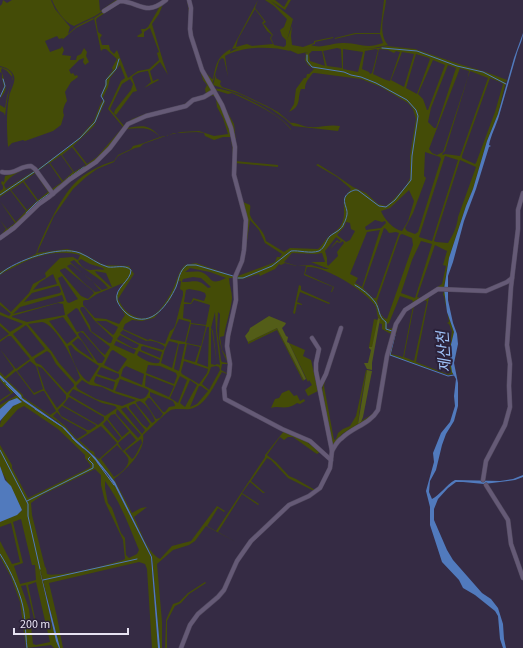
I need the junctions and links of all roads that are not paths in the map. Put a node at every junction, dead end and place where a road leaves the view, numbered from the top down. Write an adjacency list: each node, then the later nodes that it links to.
1 (166, 0): 3 (street)
2 (189, 0): 4 (street)
3 (104, 11)
4 (214, 91): 7 (street); 16 (street)
5 (2, 172): 7 (street)
6 (523, 193): 8 (street)
7 (53, 194): 10 (street)
8 (518, 229): 9 (street); 11 (street)
9 (523, 229)
10 (0, 238)
11 (512, 278): 15 (street); 17 (street)
12 (341, 328): 14 (street)
13 (312, 338): 14 (street)
14 (320, 386): 15 (street)
15 (332, 451): 16 (street)
16 (331, 460): 20 (street)
17 (483, 480)
18 (486, 485): 19 (street)
19 (523, 578)
20 (181, 648)

